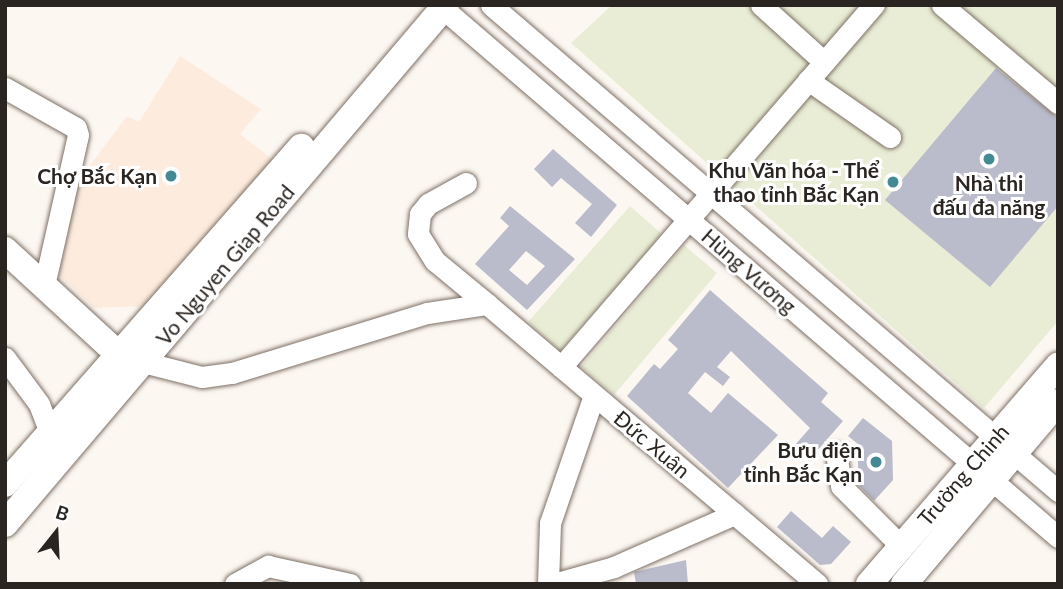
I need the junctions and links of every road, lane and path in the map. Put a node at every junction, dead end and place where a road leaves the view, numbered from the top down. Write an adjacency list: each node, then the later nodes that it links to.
1 (491, 5): 6 (street, Hùng Vương)
2 (761, 5): 7 (street)
3 (874, 5): 7 (street)
4 (942, 5): 11 (street)
5 (438, 6): 8 (street, Hùng Vương); 19 (main road, Vo Nguyen Giap Road)
6 (535, 44): 8 (street); 14 (street, Hùng Vương)
7 (824, 62): 9 (street)
8 (517, 72): 15 (street, Hùng Vương)
9 (808, 80): 12 (street); 14 (street)
10 (5, 88): 17 (street)
11 (1058, 103)
12 (890, 136)
13 (466, 183): 18 (street, Đức Xuân)
14 (709, 193): 15 (street); 26 (street, Hùng Vương)
15 (687, 219): 22 (street); 28 (street, Hùng Vương)
16 (5, 250): 17 (main road)
17 (45, 282): 19 (main road)
18 (487, 304): 19 (street); 22 (street, Đức Xuân)
19 (131, 358): 25 (main road, Vo Nguyen Giap Road); 32 (main road, Vo Nguyen Giap Road)
20 (7, 364): 25 (street)
21 (1058, 366): 26 (main road, Trường Chinh)
22 (561, 367): 23 (street, Đức Xuân)
23 (594, 395): 31 (street, Đức Xuân); 37 (street)
24 (1058, 402): 26 (main road, Trường Chinh)
25 (50, 433): 29 (main road, Vo Nguyen Giap Road)
26 (1004, 446): 28 (main road, Trường Chinh); 30 (street, Hùng Vương)
27 (836, 453): 34 (street)
28 (982, 472): 33 (street, Hùng Vương); 34 (main road, Trường Chinh); 40 (main road, Trường Chinh)
29 (5, 484)
30 (1058, 491)
31 (735, 514): 37 (street); 38 (street, Đức Xuân)
32 (5, 524)
33 (1058, 537)
34 (901, 546): 39 (main road, Trường Chinh)
35 (235, 584): 36 (street)
36 (350, 584)
37 (550, 584)
38 (817, 584)
39 (869, 584)
40 (904, 584)

